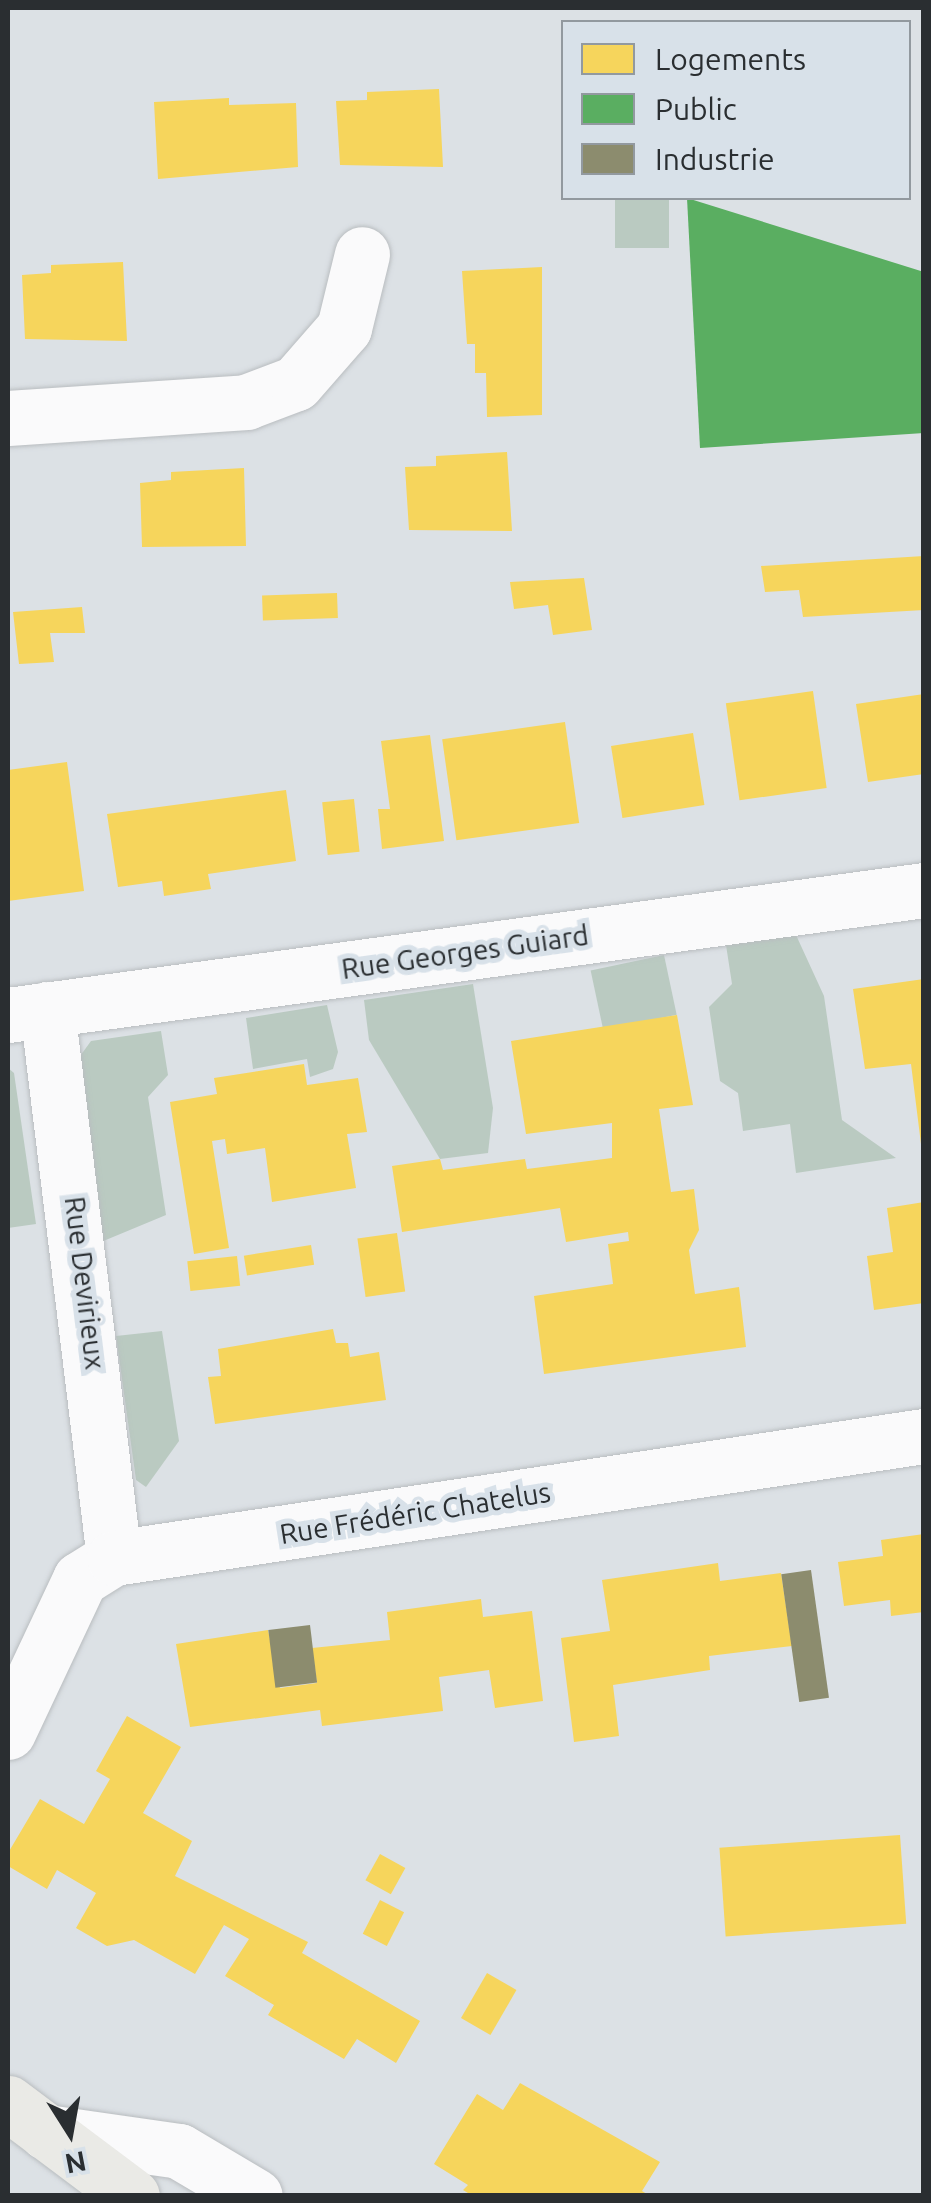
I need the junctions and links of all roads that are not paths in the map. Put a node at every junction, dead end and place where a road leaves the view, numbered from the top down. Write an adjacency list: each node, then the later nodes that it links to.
1 (362, 254): 2 (street)
2 (8, 418)
3 (924, 890): 4 (street, Rue Georges Guiard)
4 (27, 1012): 6 (street, Rue Devirieux)
5 (924, 1436): 6 (street, Rue Frédéric Chatelus)
6 (114, 1558): 7 (street)
7 (8, 1732)
8 (27, 2117): 9 (main road); 10 (street)
9 (132, 2196)
10 (255, 2196)

